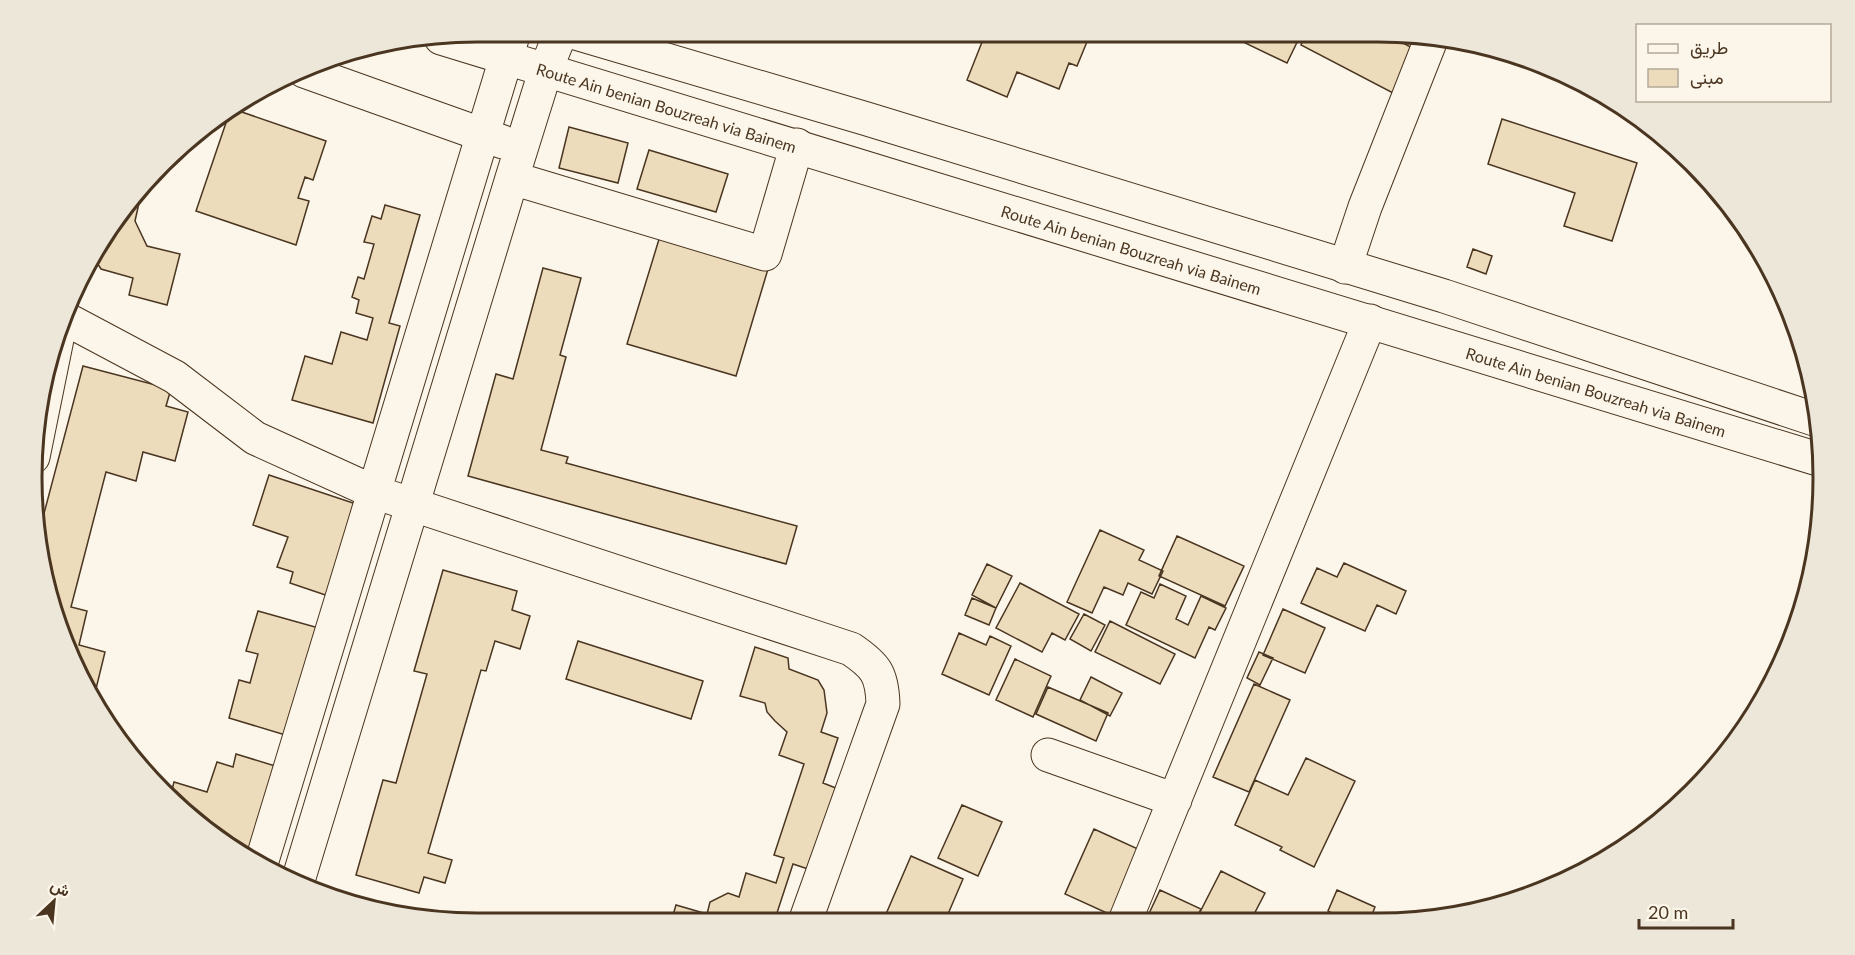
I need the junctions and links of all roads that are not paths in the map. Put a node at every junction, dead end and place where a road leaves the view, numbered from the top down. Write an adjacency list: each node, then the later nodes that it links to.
1 (487, 42): 4 (street, Route Ain benian Bouzreah via Bainem)
2 (557, 42): 6 (street)
3 (606, 42): 11 (street)
4 (510, 44): 6 (street, Route Ain benian Bouzreah via Bainem); 8 (street)
5 (1429, 45): 11 (street)
6 (546, 69): 9 (street, Route Ain benian Bouzreah via Bainem); 10 (street)
7 (313, 74): 8 (street)
8 (482, 135): 10 (street); 16 (street)
9 (797, 146): 10 (street); 12 (street, Route Ain benian Bouzreah via Bainem)
10 (517, 163): 17 (street)
11 (1345, 267): 14 (street)
12 (1370, 321): 15 (street, Route Ain benian Bouzreah via Bainem); 19 (street)
13 (71, 322): 16 (street)
14 (1808, 417)
15 (1812, 457)
16 (374, 492): 17 (street); 20 (street)
17 (412, 504): 21 (street); 22 (street)
18 (1048, 755): 19 (street)
19 (1175, 800): 23 (street)
20 (263, 856): 21 (street)
21 (301, 871)
22 (808, 913)
23 (1128, 913)

